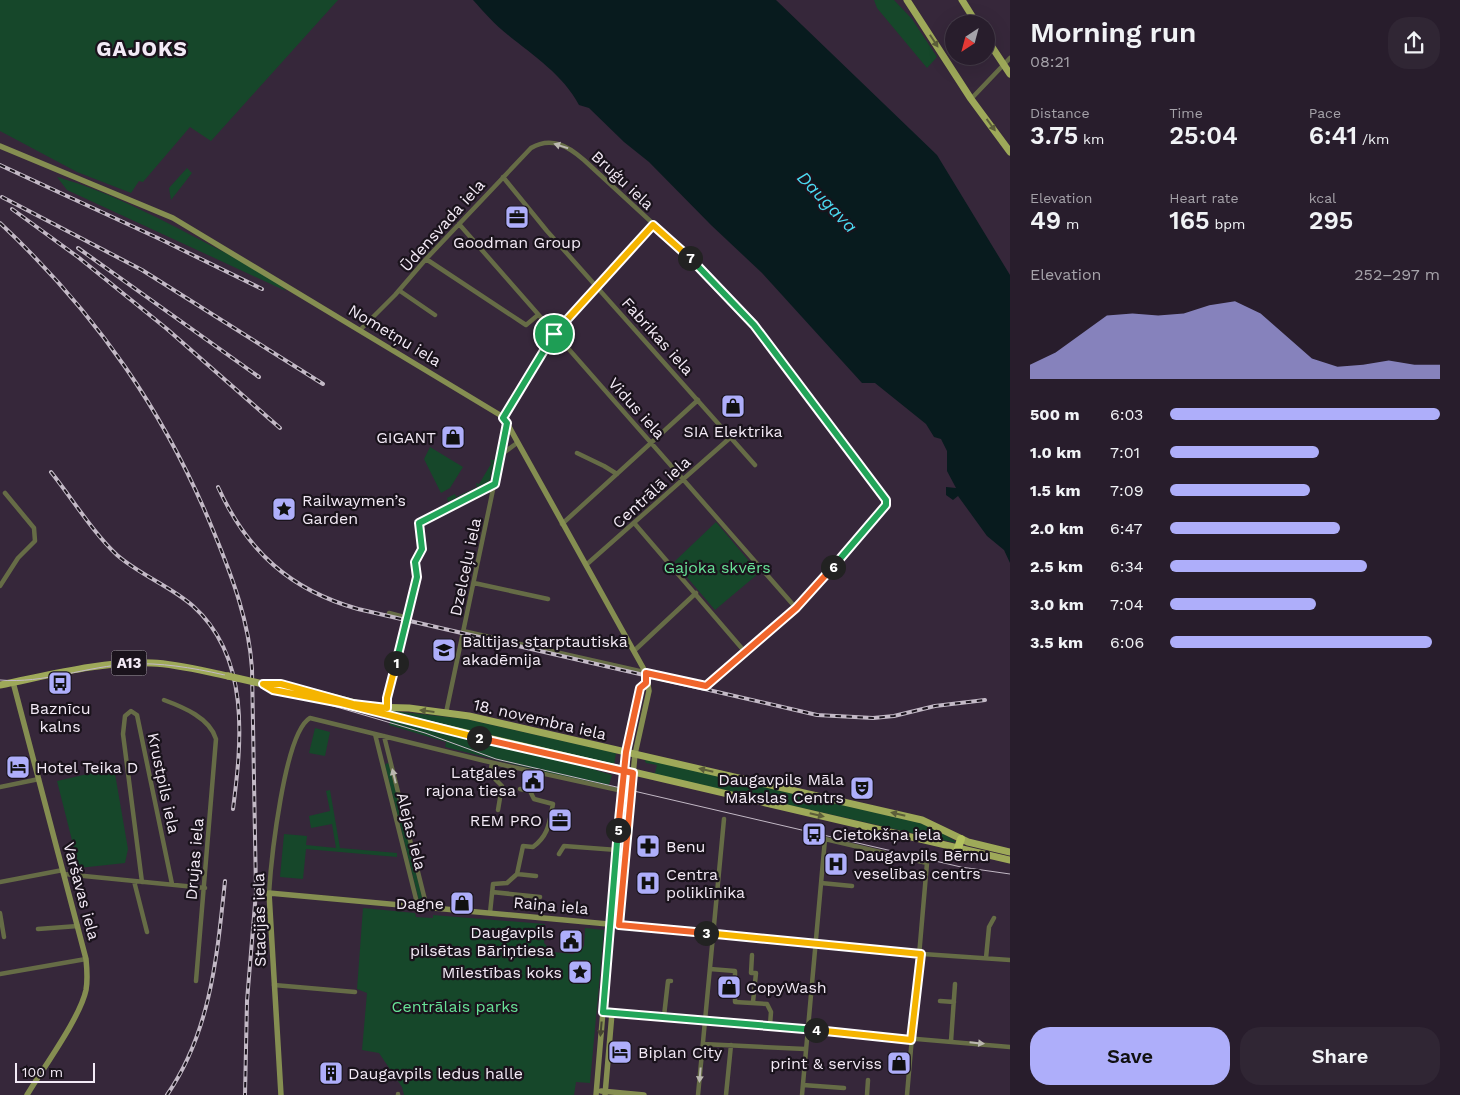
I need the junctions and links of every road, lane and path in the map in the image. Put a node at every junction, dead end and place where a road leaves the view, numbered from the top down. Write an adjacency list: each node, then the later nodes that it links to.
1 (907, 0): 8 (main road, one-way to 8)
2 (962, 0): 3 (main road)
3 (971, 15)
4 (995, 52): 6 (main road)
5 (1010, 58): 6 (street)
6 (1004, 65): 7 (main road); 8 (street)
7 (1010, 74)
8 (972, 99): 11 (main road, one-way to 11)
9 (546, 142): 12 (street, Ūdensvada iela); 14 (street, Bruģu iela, one-way to 9)
10 (0, 146): 20 (street, Nometņu iela)
11 (1010, 152)
12 (503, 177): 13 (street, Ūdensvada iela); 16 (street, Fabrikas iela)
13 (459, 224): 15 (street, Ūdensvada iela); 19 (street, Vidus iela)
14 (653, 225): 16 (street); 41 (street, Bruģu iela)
15 (426, 259): 17 (street, Ūdensvada iela); 19 (street)
16 (597, 287): 21 (street); 22 (street, Fabrikas iela)
17 (400, 291): 18 (street); 20 (street, Ūdensvada iela)
18 (435, 315)
19 (538, 315): 21 (street, Vidus iela)
20 (360, 330): 23 (street, Nometņu iela)
21 (554, 334): 23 (street); 25 (street, Vidus iela)
22 (698, 400): 24 (street, Fabrikas iela); 25 (street)
23 (505, 420): 26 (street); 28 (street, Dzelceļu iela)
24 (731, 437): 29 (street, Fabrikas iela); 31 (street, Centrālā iela)
25 (652, 442): 30 (street); 31 (street, Vidus iela)
26 (517, 443): 28 (street); 34 (street)
27 (577, 454): 30 (street)
28 (502, 455): 32 (street, Dzelceļu iela)
29 (755, 465)
30 (617, 474): 34 (street)
31 (684, 478): 35 (street, Centrālā iela); 41 (street, Vidus iela)
32 (495, 484): 37 (street, Dzelceļu iela); 43 (street)
33 (5, 493): 38 (street)
34 (562, 524): 36 (street)
35 (635, 524): 36 (street, Centrālā iela); 39 (street)
36 (586, 565): 45 (street)
37 (474, 583): 40 (street); 44 (street, Dzelceļu iela)
38 (0, 586)
39 (696, 594): 45 (street); 46 (street)
40 (548, 599)
41 (796, 608): 46 (street)
42 (389, 613): 43 (street)
43 (408, 618): 53 (street)
44 (464, 631): 47 (street); 54 (street, Dzelceļu iela)
45 (635, 650): 47 (street)
46 (745, 652): 47 (street)
47 (646, 673): 49 (street)
48 (13, 682): 50 (main road, 18. novembra iela / A13, bridge); 51 (main road, 18. novembra iela / A13); 64 (street, Varšavas iela)
49 (646, 683): 57 (street); 58 (street)
50 (263, 684): 53 (main road, 18. novembra iela / A13); 62 (main road, 18. novembra iela / A13)
51 (0, 685)
52 (164, 700): 86 (street, Drujas iela)
53 (387, 708): 54 (main road, 18. novembra iela / A13, one-way to 53)
54 (446, 713): 57 (main road, 18. novembra iela / A13)
55 (375, 734): 56 (street); 60 (street, Alejas iela); 88 (street, Stacijas iela)
56 (384, 736): 59 (street, Alejas iela); 61 (street)
57 (626, 752): 58 (main road, 18. novembra iela / A13); 62 (street)
58 (635, 754): 63 (street); 71 (main road, 18. novembra iela / A13, one-way to 58)
59 (390, 760): 60 (street); 91 (street, Alejas iela, one-way to 59)
60 (382, 762): 90 (street, Alejas iela)
61 (492, 763): 67 (street); 69 (street)
62 (623, 771): 63 (main road, 18. novembra iela / A13); 67 (street)
63 (633, 773): 68 (street); 72 (main road, 18. novembra iela / A13, one-way to 72)
64 (39, 780): 65 (street); 77 (street, Varšavas iela)
65 (0, 787)
66 (520, 789): 78 (street)
67 (621, 792): 68 (street); 73 (street)
68 (632, 793): 96 (street)
69 (498, 810)
70 (724, 819): 100 (street)
71 (961, 839): 72 (highway); 74 (main road, 18. novembra iela / A13)
72 (958, 848): 76 (main road, 18. novembra iela / A13)
73 (617, 850): 75 (street); 95 (street)
74 (1010, 852)
75 (559, 854)
76 (1010, 860)
77 (63, 872): 80 (street); 81 (street); 97 (street, Varšavas iela)
78 (517, 874): 79 (street); 87 (street)
79 (536, 876)
80 (134, 881): 82 (street); 99 (street)
81 (0, 882)
82 (142, 882): 84 (street); 84 (street, Krustpils iela)
83 (821, 883): 85 (street); 102 (street); 103 (street)
84 (172, 884): 86 (street)
85 (852, 886)
86 (205, 888): 110 (street, Drujas iela)
87 (492, 892): 89 (street); 93 (street)
88 (269, 893): 90 (street, Raiņa iela); 113 (street, Stacijas iela)
89 (540, 897)
90 (418, 907): 91 (street, Raiņa iela)
91 (427, 908): 93 (street, Raiņa iela)
92 (0, 913): 101 (street)
93 (490, 913): 95 (street, Raiņa iela)
94 (994, 918): 106 (street)
95 (610, 924): 96 (street, Raiņa iela); 118 (street)
96 (619, 925): 100 (street, Raiņa iela)
97 (78, 926): 98 (street); 105 (street, Varšavas iela)
98 (38, 929)
99 (147, 932)
100 (713, 934): 102 (street, Raiņa iela); 108 (street)
101 (4, 936)
102 (815, 944): 103 (street, Raiņa iela); 123 (street)
103 (921, 954): 106 (street, Raiņa iela); 124 (street)
104 (752, 956): 116 (street)
105 (86, 958): 109 (street); 135 (street, Varšavas iela)
106 (986, 958): 107 (street, Raiņa iela)
107 (1010, 960)
108 (710, 969): 116 (street); 121 (street)
109 (0, 974)
110 (196, 981)
111 (671, 981): 120 (street)
112 (955, 984): 117 (street)
113 (274, 985): 114 (street); 136 (street, Stacijas iela)
114 (355, 992)
115 (940, 1001): 117 (street)
116 (753, 1002): 122 (street)
117 (954, 1002): 125 (street)
118 (603, 1012): 119 (street); 133 (street, one-way to 133)
119 (612, 1013): 120 (street); 134 (street)
120 (664, 1016): 121 (street)
121 (705, 1020): 122 (street); 126 (street)
122 (770, 1025): 123 (street)
123 (808, 1029): 124 (street); 129 (street)
124 (911, 1040): 125 (street); 142 (street)
125 (951, 1041): 128 (street, one-way to 128)
126 (703, 1044): 127 (street); 138 (street, one-way to 138)
127 (731, 1045): 129 (street); 139 (street)
128 (1010, 1047)
129 (805, 1049): 131 (street)
130 (868, 1080): 141 (street)
131 (803, 1085): 132 (street); 140 (street)
132 (844, 1088)
133 (596, 1093): 134 (street)
134 (605, 1093): 137 (street)
135 (26, 1095)
136 (281, 1095)
137 (644, 1095)
138 (698, 1095)
139 (726, 1095)
140 (802, 1095)
141 (867, 1095)
142 (907, 1095)

